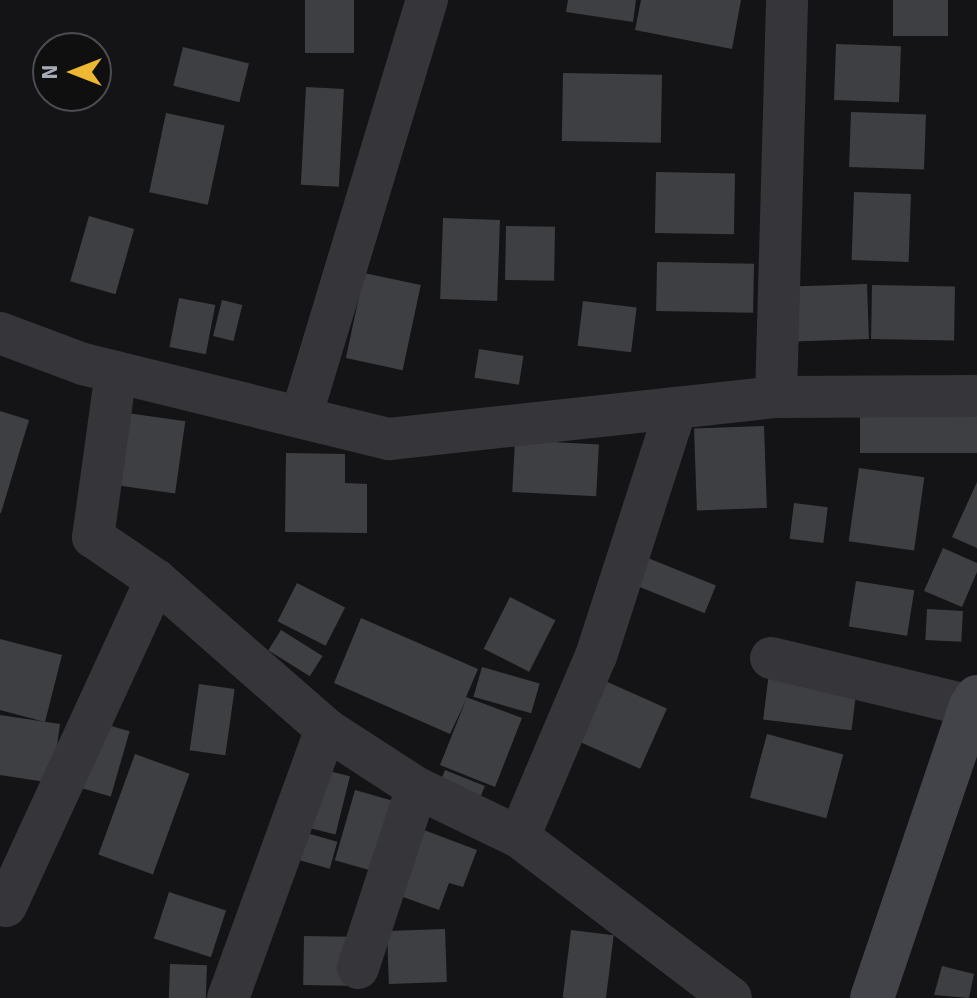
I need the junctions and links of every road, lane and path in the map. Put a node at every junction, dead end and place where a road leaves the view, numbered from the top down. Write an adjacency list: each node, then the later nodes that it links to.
1 (427, 0): 8 (street)
2 (787, 0): 6 (street)
3 (0, 333): 4 (street)
4 (116, 372): 8 (street); 9 (street)
5 (977, 396): 6 (street)
6 (776, 397): 7 (street)
7 (676, 408): 8 (street); 14 (street)
8 (301, 417)
9 (156, 580): 12 (street); 15 (street)
10 (771, 658): 11 (street)
11 (974, 702): 19 (street)
12 (326, 729): 13 (street); 17 (street)
13 (417, 788): 14 (street); 16 (street)
14 (519, 837): 18 (street)
15 (6, 906)
16 (358, 968)
17 (228, 998)
18 (731, 998)
19 (872, 998)

